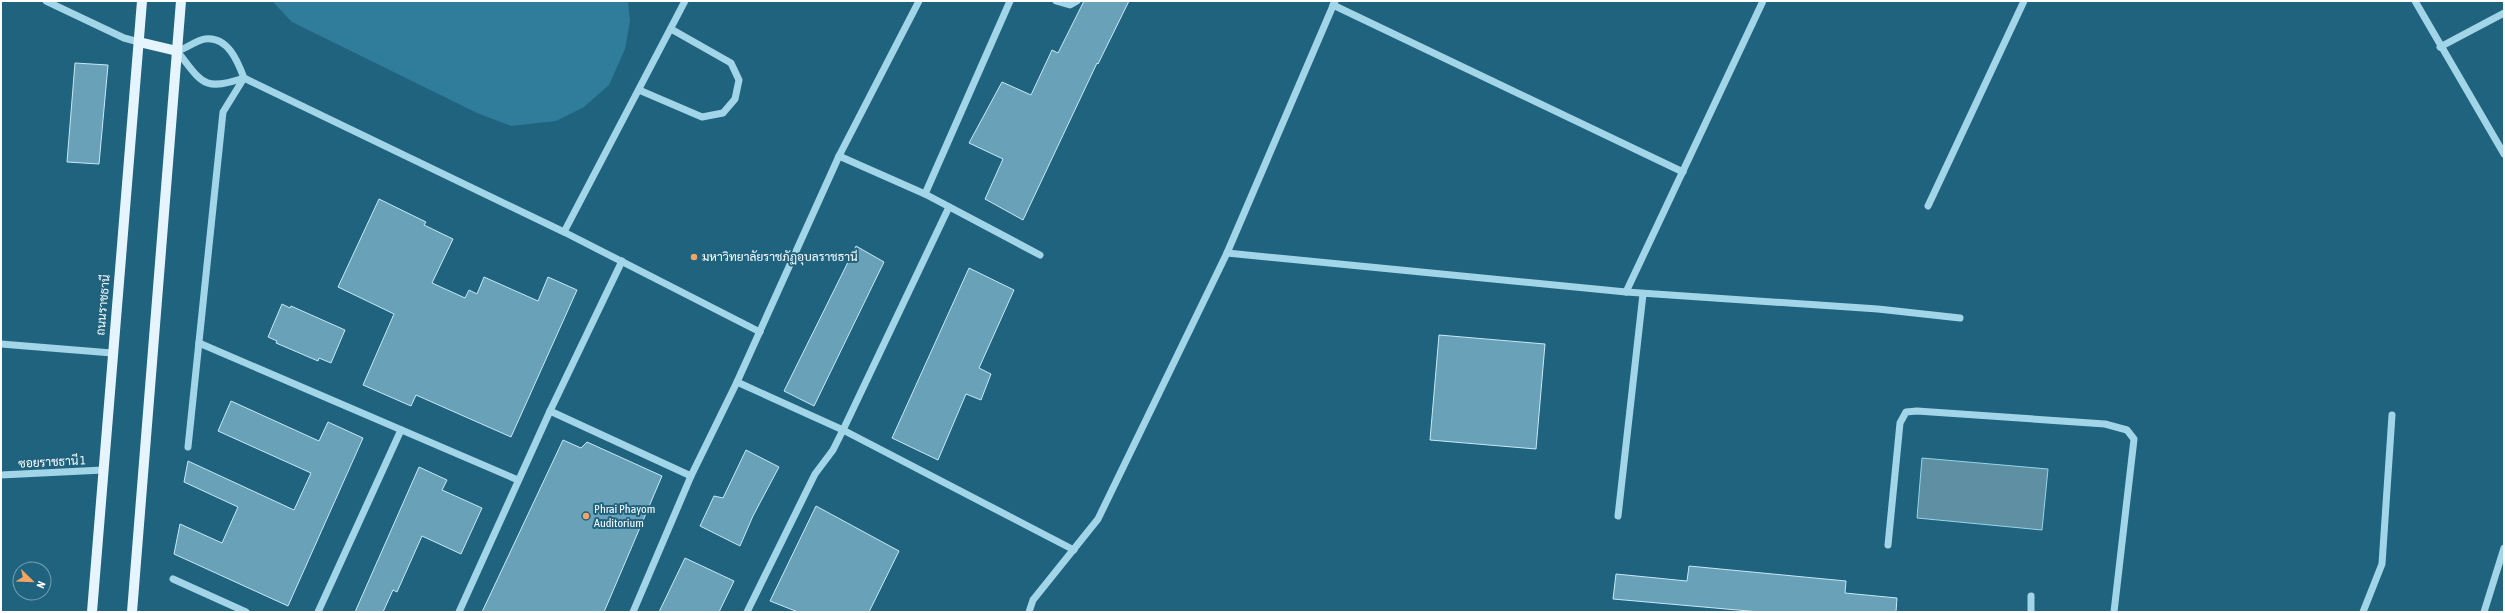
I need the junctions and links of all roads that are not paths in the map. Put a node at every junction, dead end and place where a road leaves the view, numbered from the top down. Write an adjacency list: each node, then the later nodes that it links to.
1 (46, 1): 15 (street)
2 (142, 1): 15 (main road, ถนนราชธานี)
3 (181, 1): 17 (main road)
4 (685, 1): 14 (street)
5 (919, 1): 21 (street)
6 (1010, 1): 23 (street)
7 (1056, 1): 8 (street)
8 (1077, 1)
9 (1763, 1): 22 (street)
10 (2024, 1): 24 (street)
11 (2414, 1): 16 (street)
12 (1334, 3): 22 (street); 27 (street)
13 (2504, 13): 16 (street)
14 (671, 29): 19 (street); 19 (street)
15 (139, 42): 17 (main road); 36 (main road, ถนนราชธานี)
16 (2440, 47): 20 (street)
17 (177, 51): 18 (street); 18 (street); 55 (main road)
18 (244, 78): 26 (street); 34 (street)
19 (639, 90): 26 (street)
20 (2504, 154)
21 (840, 156): 23 (street); 33 (street)
22 (1683, 172): 30 (street)
23 (925, 194): 25 (street)
24 (1928, 206)
25 (949, 207): 28 (street); 41 (street)
26 (564, 232): 29 (street)
27 (1227, 253): 30 (street); 50 (street)
28 (1040, 255)
29 (622, 261): 33 (street); 38 (street)
30 (1626, 292): 31 (street)
31 (1643, 294): 32 (street); 47 (street)
32 (1960, 318)
33 (760, 332): 37 (street)
34 (199, 343): 40 (street); 42 (street)
35 (1, 344): 36 (street)
36 (112, 353): 43 (main road, ถนนราชธานี)
37 (737, 382): 41 (street); 45 (street)
38 (550, 411): 45 (street); 46 (street)
39 (2392, 415): 64 (street)
40 (401, 430): 46 (street); 57 (street)
41 (843, 430): 50 (street); 60 (street)
42 (188, 447)
43 (103, 470): 44 (street, ซอยราชธานี 1); 54 (main road, ถนนราชธานี)
44 (1, 475)
45 (691, 476): 59 (street)
46 (518, 480): 58 (street)
47 (1618, 516)
48 (1888, 545): 63 (street)
49 (2504, 548): 51 (street)
50 (1074, 550): 61 (street)
51 (2502, 561): 65 (street)
52 (173, 579): 56 (street)
53 (2031, 596): 62 (street)
54 (92, 612)
55 (132, 612)
56 (246, 612)
57 (318, 612)
58 (459, 612)
59 (633, 612)
60 (747, 612)
61 (1029, 612)
62 (2031, 612)
63 (2114, 612)
64 (2363, 612)
65 (2484, 612)

